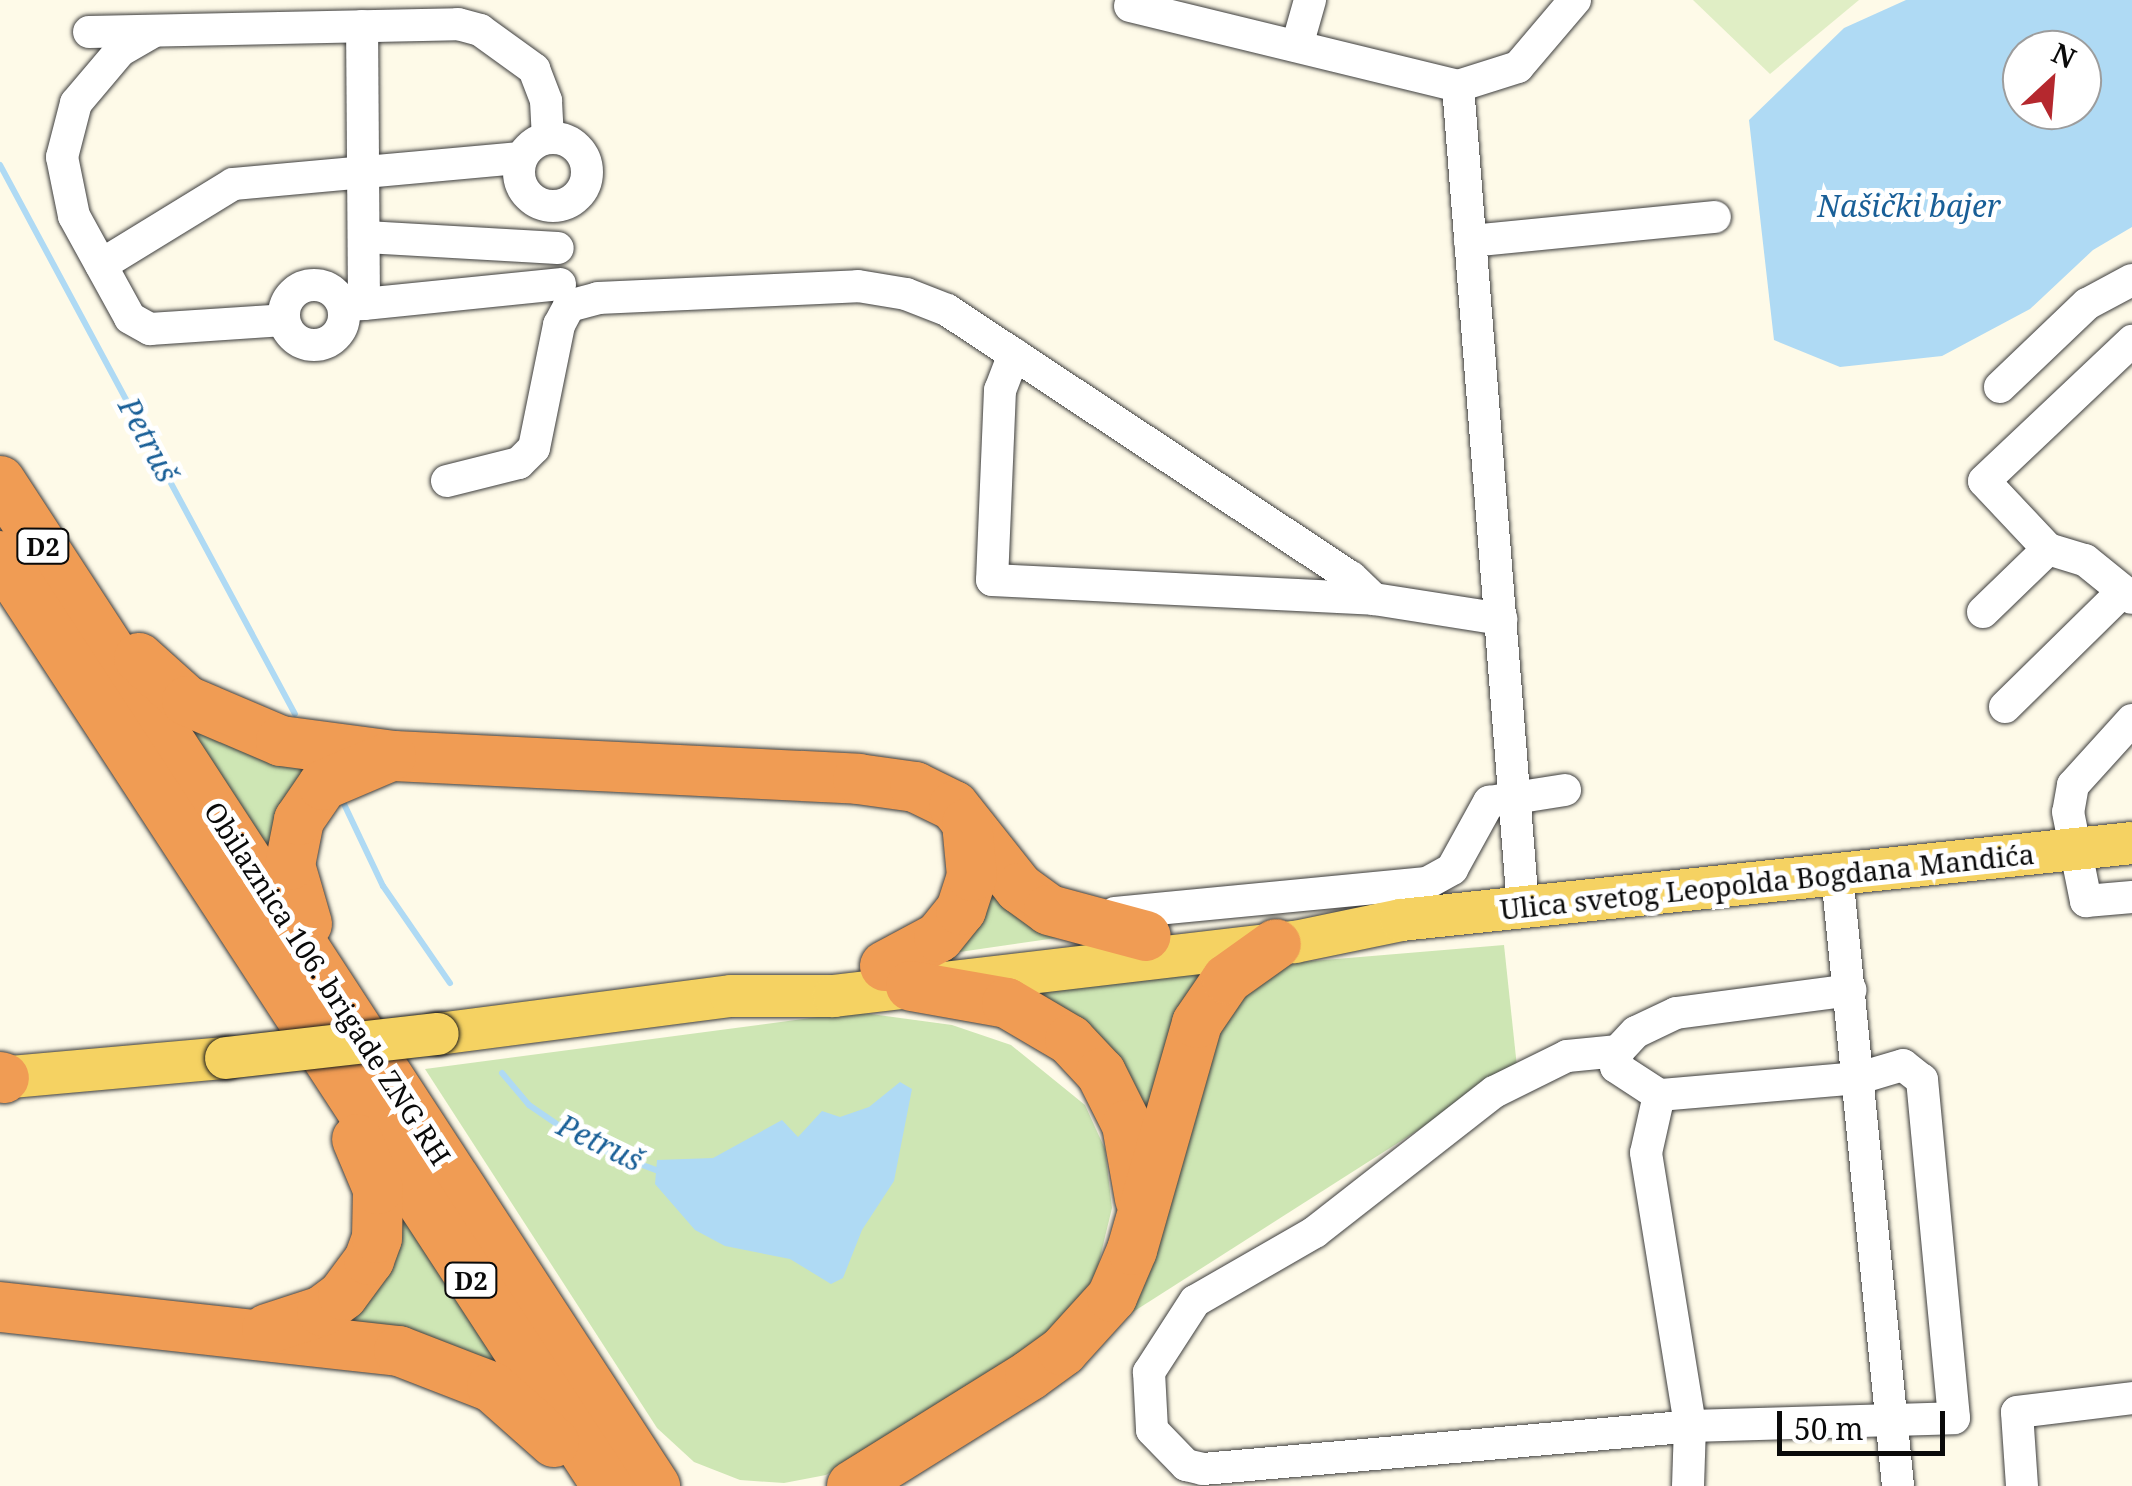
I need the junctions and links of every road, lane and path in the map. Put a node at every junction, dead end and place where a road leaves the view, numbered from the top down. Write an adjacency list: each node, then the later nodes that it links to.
1 (1310, 0): 7 (street)
2 (1575, 0): 8 (street)
3 (1130, 6): 7 (street)
4 (362, 26): 5 (street); 9 (street); 12 (street)
5 (154, 31): 6 (street); 14 (street)
6 (89, 32)
7 (1297, 46): 8 (street)
8 (1458, 86): 17 (street)
9 (548, 138): 11 (street); 13 (street)
10 (46, 158): 14 (street)
11 (521, 158): 12 (street); 13 (street)
12 (368, 168): 16 (street); 19 (street)
13 (556, 206): 18 (street)
14 (74, 216): 19 (street)
15 (1716, 217): 17 (street)
16 (366, 237): 18 (street); 22 (street)
17 (1470, 242): 36 (street)
18 (558, 248): 21 (street)
19 (101, 265): 23 (street)
20 (2132, 280): 26 (street)
21 (565, 295): 22 (street); 25 (street); 27 (street)
22 (353, 305): 23 (street); 23 (street)
23 (284, 320)
24 (2132, 341): 29 (street)
25 (1014, 354): 32 (street); 32 (street)
26 (2000, 386)
27 (447, 481)
28 (0, 482): 34 (highway, Obilaznica 106. brigade ZNG RH / D2)
29 (2048, 549): 31 (street); 35 (street)
30 (0, 556): 38 (highway, Obilaznica 106. brigade ZNG RH / D2)
31 (2127, 594): 37 (street)
32 (1374, 598): 36 (street)
33 (0, 609): 38 (highway)
34 (86, 610): 40 (highway); 53 (highway, Obilaznica 106. brigade ZNG RH / D2)
35 (1983, 612)
36 (1500, 620): 42 (street)
37 (2005, 707)
38 (101, 712): 56 (highway, Obilaznica 106. brigade ZNG RH / D2)
39 (2132, 720): 45 (street)
40 (394, 756): 43 (highway); 53 (highway)
41 (1564, 790): 42 (street)
42 (1514, 795): 48 (street); 50 (street)
43 (967, 823): 50 (highway); 52 (highway)
44 (2132, 843): 45 (main road, Ulica svetog Leopolda Bogdana Mandića)
45 (2074, 849): 46 (main road, Ulica svetog Leopolda Bogdana Mandića); 47 (street)
46 (1836, 875): 48 (main road, Ulica svetog Leopolda Bogdana Mandića); 54 (street)
47 (2132, 897)
48 (1523, 907): 49 (main road, Ulica svetog Leopolda Bogdana Mandića)
49 (1401, 920): 50 (main road, Ulica svetog Leopolda Bogdana Mandića); 51 (main road, Ulica svetog Leopolda Bogdana Mandića)
50 (1131, 924): 52 (main road, Ulica svetog Leopolda Bogdana Mandića)
51 (1276, 944): 52 (main road, Ulica svetog Leopolda Bogdana Mandića); 60 (highway)
52 (898, 976): 57 (main road, Ulica svetog Leopolda Bogdana Mandića, bridge); 60 (highway)
53 (330, 985): 64 (highway, Obilaznica 106. brigade ZNG RH / D2)
54 (1850, 990): 55 (street); 58 (street)
55 (1618, 1051): 59 (street); 66 (street)
56 (336, 1073): 62 (highway); 69 (highway, Obilaznica 106. brigade ZNG RH / D2)
57 (2, 1078)
58 (1859, 1078): 59 (street); 65 (street); 65 (street)
59 (1660, 1095): 66 (street)
60 (1142, 1208): 67 (highway)
61 (0, 1307): 62 (highway)
62 (256, 1332): 68 (highway)
63 (2132, 1398): 74 (street)
64 (601, 1403): 70 (highway, Obilaznica 106. brigade ZNG RH / D2); 71 (highway)
65 (1890, 1423): 66 (street); 73 (street)
66 (1690, 1426): 72 (street)
67 (864, 1483)
68 (594, 1486)
69 (607, 1486)
70 (655, 1486)
71 (697, 1486)
72 (1688, 1486)
73 (1898, 1486)
74 (2022, 1486)

